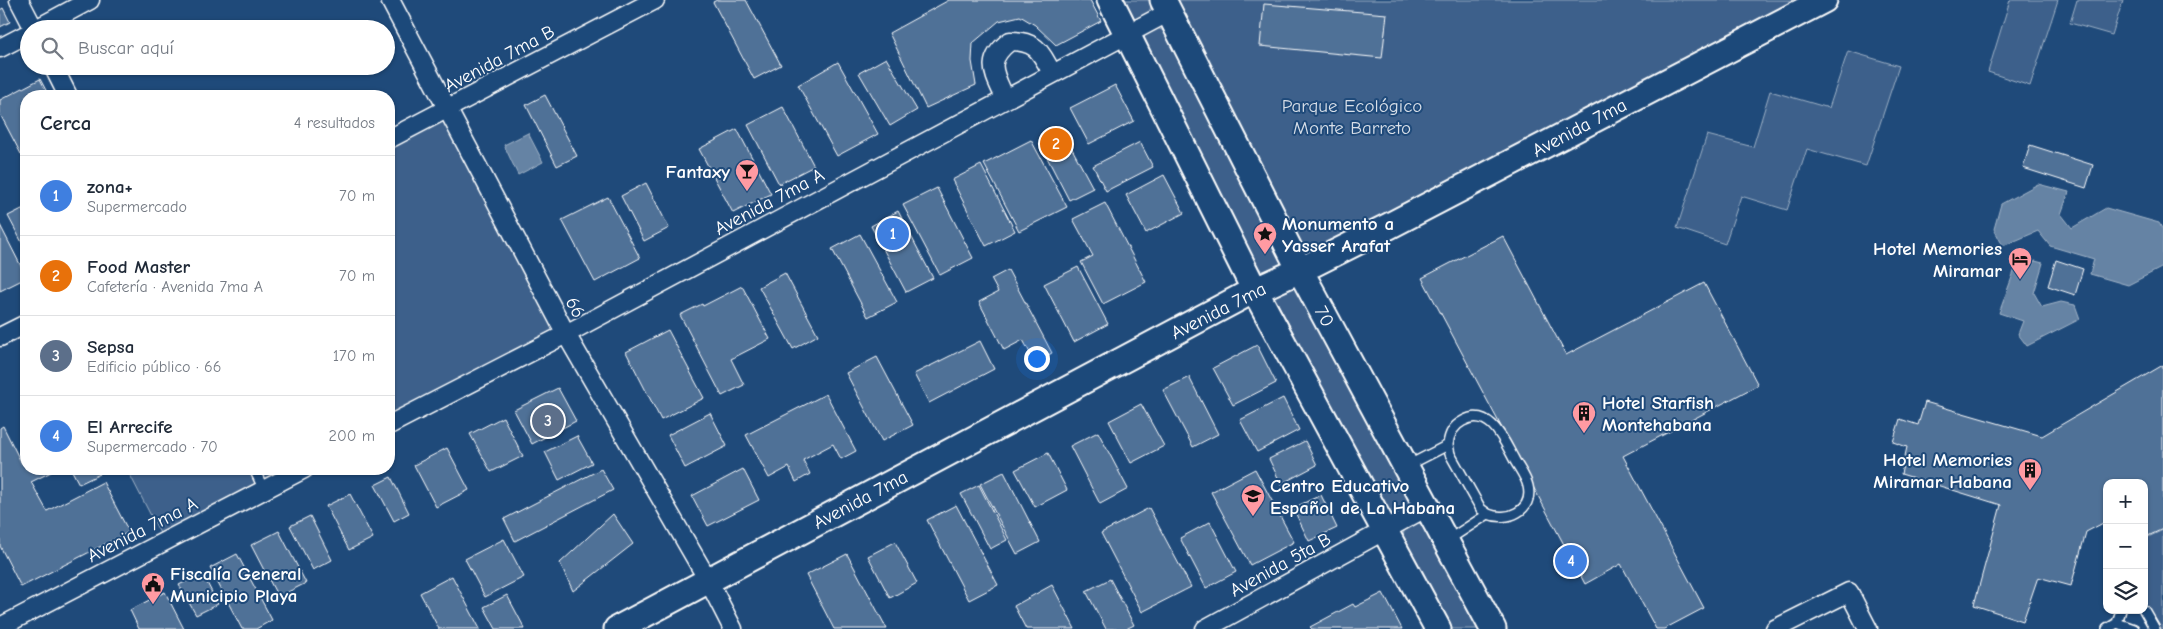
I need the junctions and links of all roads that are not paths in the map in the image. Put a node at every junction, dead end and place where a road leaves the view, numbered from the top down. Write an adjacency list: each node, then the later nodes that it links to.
1 (19, 0): 8 (street)
2 (90, 0): 9 (street)
3 (390, 0): 17 (street, 66)
4 (655, 0): 17 (street, Avenida 7ma B)
5 (1110, 0): 10 (main road)
6 (1824, 0): 19 (main road, Avenida 7ma)
7 (1166, 6): 10 (street, Avenida 7ma A); 19 (main road, 70)
8 (30, 20)
9 (52, 20)
10 (1127, 32): 13 (street, Avenida 7ma A); 20 (main road)
11 (20, 38): 12 (street)
12 (0, 48)
13 (1052, 73): 16 (street, Avenida 7ma A); 16 (street)
14 (58, 75): 15 (street)
15 (65, 90)
16 (1005, 98): 22 (street, Avenida 7ma A)
17 (448, 109): 18 (street, Avenida 7ma B); 22 (street, 66)
18 (395, 135)
19 (1300, 270): 20 (main road, Avenida 7ma); 26 (main road, 70)
20 (1255, 291): 32 (main road); 34 (main road, Avenida 7ma)
21 (20, 327): 23 (street)
22 (566, 334): 24 (street, Avenida 7ma A); 34 (street, 66)
23 (0, 337)
24 (395, 422)
25 (1448, 445): 26 (lane); 31 (lane); 31 (lane)
26 (1406, 466): 30 (main road, 70)
27 (257, 475): 29 (lane)
28 (293, 475): 29 (street, Avenida 7ma A)
29 (264, 490): 38 (street, Avenida 7ma A)
30 (1427, 507): 32 (street, Avenida 5ta B); 33 (main road, 70)
31 (1488, 514): 33 (lane)
32 (1386, 530): 41 (street, Avenida 5ta B); 42 (main road)
33 (1446, 541): 43 (main road, 70)
34 (708, 580): 39 (main road, Avenida 7ma); 40 (street, 66)
35 (2120, 614): 37 (lane)
36 (2146, 614): 48 (lane)
37 (2117, 623): 46 (lane); 47 (lane)
38 (0, 627)
39 (617, 629)
40 (733, 629)
41 (1205, 629)
42 (1438, 629)
43 (1493, 629)
44 (1775, 629): 45 (street)
45 (1868, 629)
46 (2107, 629)
47 (2134, 629)
48 (2155, 629)

